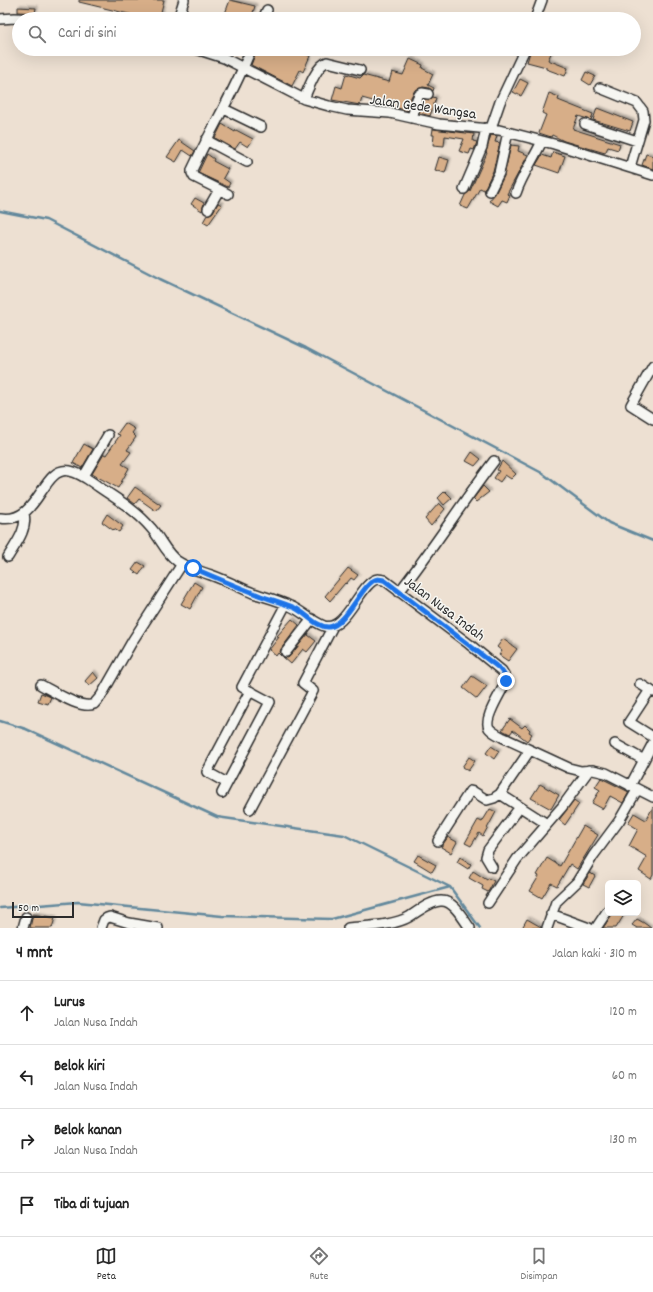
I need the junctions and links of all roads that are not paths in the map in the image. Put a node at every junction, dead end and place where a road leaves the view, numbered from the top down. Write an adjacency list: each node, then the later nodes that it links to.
1 (184, 0): 3 (street)
2 (542, 0): 4 (street)
3 (180, 12)
4 (538, 12)
5 (12, 18): 6 (street)
6 (0, 19)
7 (219, 56): 10 (street, Jalan Gede Wangsa)
8 (248, 56): 10 (street)
9 (521, 56): 19 (street)
10 (244, 68): 14 (street, Jalan Gede Wangsa); 15 (street)
11 (360, 70): 14 (street)
12 (600, 88): 23 (street)
13 (428, 94): 16 (street)
14 (304, 99): 16 (street, Jalan Gede Wangsa)
15 (224, 109): 18 (street); 21 (street)
16 (412, 118): 19 (street, Jalan Gede Wangsa)
17 (585, 124): 23 (street)
18 (262, 127)
19 (488, 128): 20 (street, Jalan Gede Wangsa); 27 (street)
20 (508, 132): 22 (street, Jalan Gede Wangsa); 29 (street)
21 (206, 140): 24 (street); 28 (street)
22 (542, 141): 25 (street, Jalan Gede Wangsa); 30 (street)
23 (637, 141): 25 (street)
24 (247, 162)
25 (630, 167): 26 (street, Jalan Gede Wangsa)
26 (653, 175)
27 (464, 189)
28 (219, 190): 31 (street); 32 (street)
29 (490, 192)
30 (516, 193)
31 (228, 194)
32 (208, 209)
33 (653, 366): 34 (street)
34 (653, 420)
35 (108, 435): 37 (street)
36 (494, 461): 42 (street)
37 (84, 476): 38 (street); 41 (street)
38 (24, 514): 39 (street); 40 (street)
39 (0, 518)
40 (8, 557)
41 (182, 564): 43 (street); 48 (street)
42 (399, 592): 45 (street, Jalan Nusa Indah); 54 (street, Jalan Nusa Indah)
43 (286, 604): 44 (street); 49 (street)
44 (312, 619): 45 (street); 46 (street)
45 (333, 626): 63 (street, Jalan Nusa Indah)
46 (286, 652)
47 (640, 684): 50 (street)
48 (41, 685)
49 (250, 691): 57 (street); 57 (street)
50 (651, 691): 51 (street)
51 (653, 737)
52 (653, 743): 55 (street)
53 (615, 744): 55 (street)
54 (530, 750): 56 (street, Jalan Nusa Indah); 60 (street)
55 (644, 760): 58 (street)
56 (588, 770): 58 (street, Jalan Nusa Indah); 64 (street)
57 (227, 783): 59 (street)
58 (634, 788): 61 (street, Jalan Nusa Indah); 68 (street)
59 (222, 794)
60 (500, 794): 62 (street); 65 (street)
61 (653, 797)
62 (520, 807): 64 (street); 66 (street)
63 (250, 809)
64 (547, 824): 67 (street)
65 (438, 841)
66 (492, 868)
67 (488, 903)
68 (551, 914): 79 (street); 80 (street)
69 (605, 914): 81 (street)
70 (26, 917): 74 (street)
71 (137, 926): 75 (street); 76 (street)
72 (389, 926): 73 (street); 78 (street)
73 (360, 927): 77 (street)
74 (23, 928)
75 (101, 928)
76 (158, 928)
77 (348, 928)
78 (470, 928)
79 (547, 928)
80 (589, 928)
81 (596, 928)

